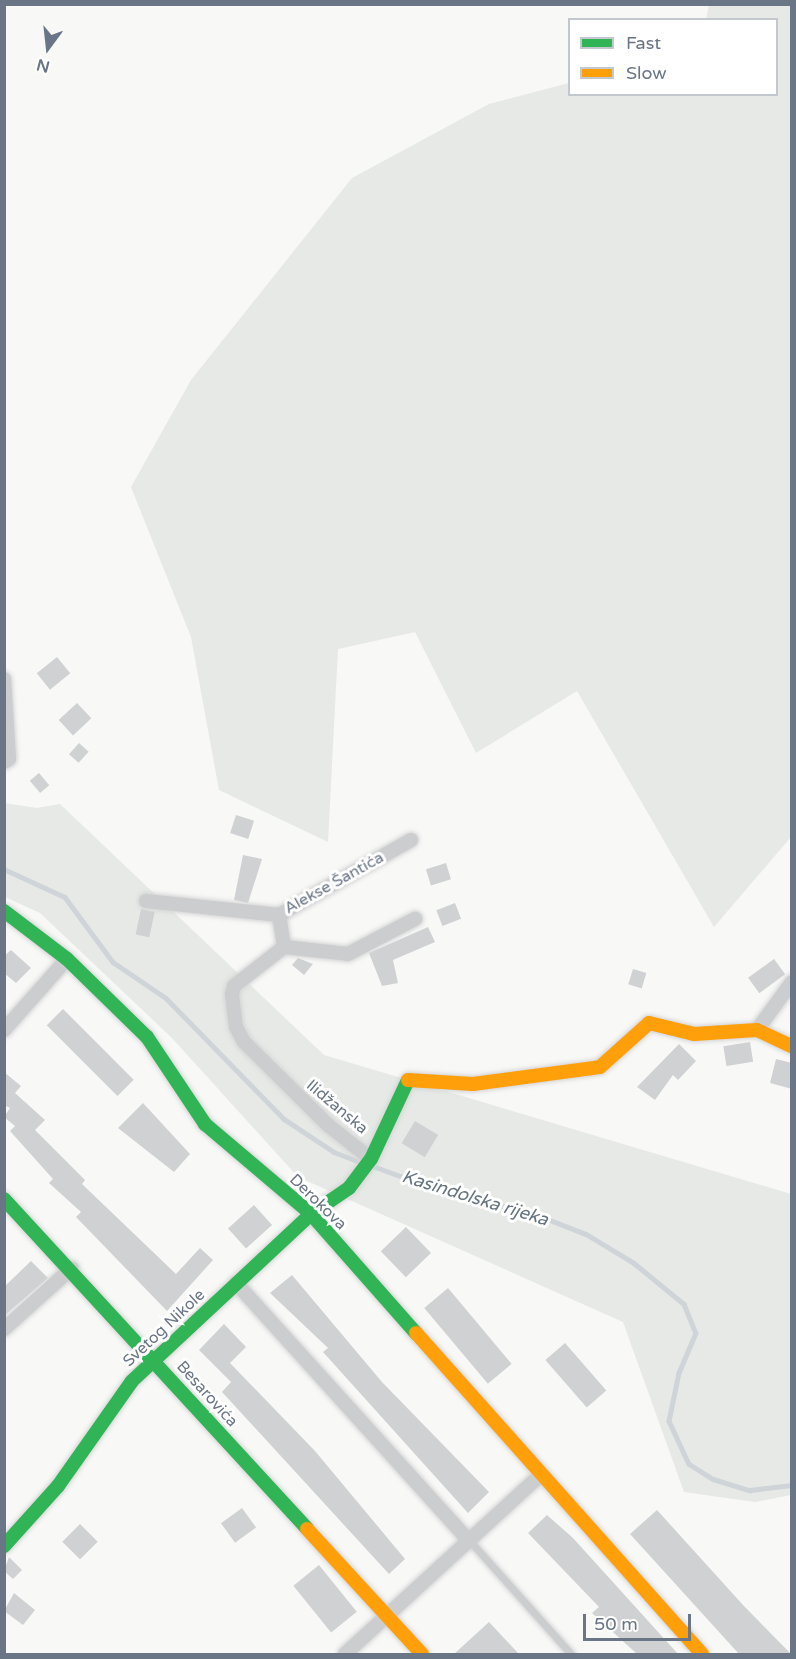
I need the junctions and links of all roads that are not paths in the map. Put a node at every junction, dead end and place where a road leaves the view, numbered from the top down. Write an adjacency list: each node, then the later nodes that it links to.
1 (4, 679): 2 (street)
2 (4, 762)
3 (411, 840): 6 (street, Alekse Šantića)
4 (146, 901): 6 (street, Alekse Šantića)
5 (4, 911): 9 (street, Derokova)
6 (279, 915): 8 (street)
7 (415, 919): 8 (street)
8 (284, 946): 14 (street, Ilidžanska)
9 (67, 959): 11 (street); 16 (street, Derokova)
10 (792, 982): 12 (street)
11 (4, 1030)
12 (757, 1030): 13 (street, Ilidžanska); 14 (street, Ilidžanska)
13 (792, 1046)
14 (371, 1159): 16 (street, Svetog Nikole)
15 (4, 1198): 17 (street, Besarovića)
16 (311, 1214): 18 (street, Svetog Nikole); 21 (street, Derokova)
17 (72, 1268): 19 (street); 20 (street, Besarovića)
18 (236, 1283): 20 (street, Svetog Nikole); 22 (street)
19 (4, 1329)
20 (155, 1361): 23 (street, Svetog Nikole); 24 (street, Besarovića)
21 (539, 1476): 22 (street); 28 (street, Derokova)
22 (467, 1539): 24 (street); 27 (lane)
23 (4, 1546)
24 (384, 1614): 25 (street); 26 (street, Besarovića)
25 (345, 1654)
26 (422, 1654)
27 (571, 1654)
28 (702, 1654)

